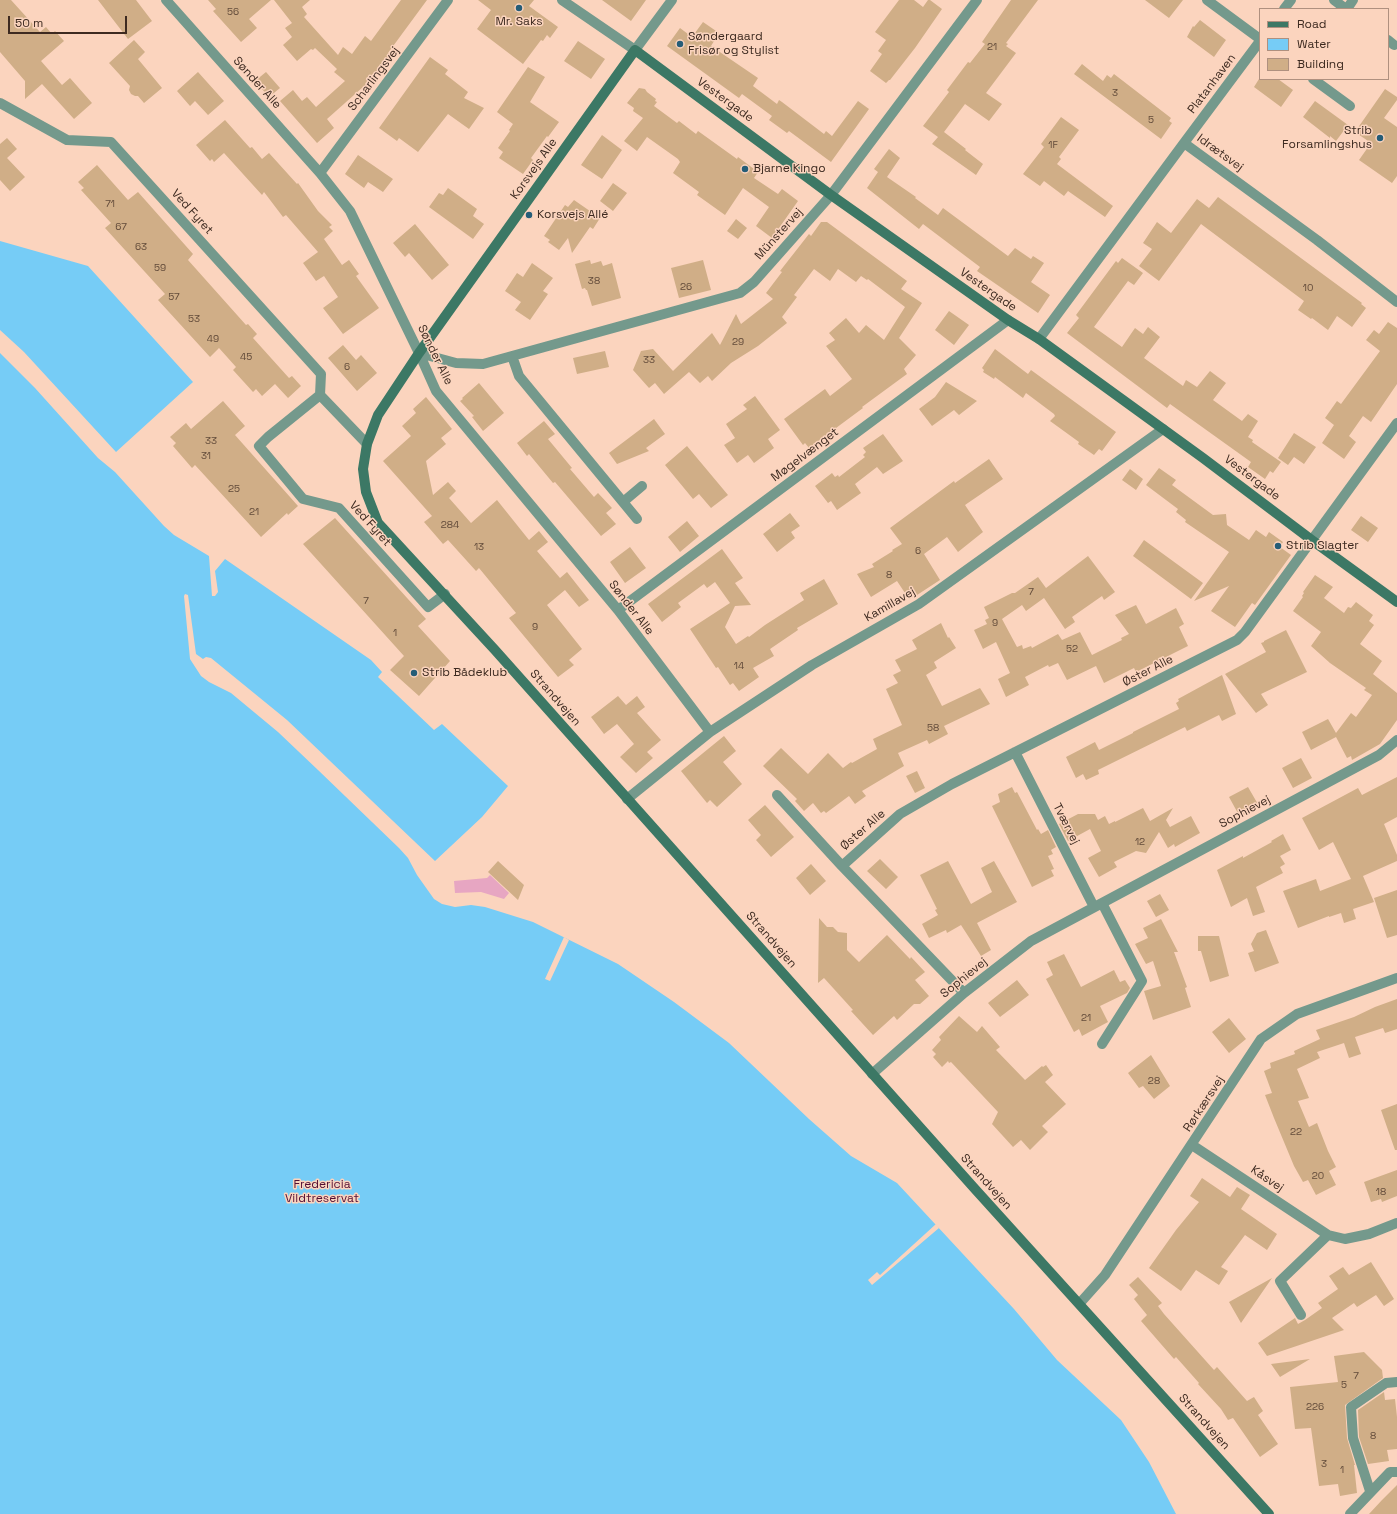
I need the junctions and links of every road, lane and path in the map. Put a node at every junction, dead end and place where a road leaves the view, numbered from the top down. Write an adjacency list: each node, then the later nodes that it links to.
1 (166, 0): 20 (street, Sønder Alle)
2 (448, 0): 20 (street, Scharlingsvej)
3 (562, 0): 15 (street, Vestergade)
4 (672, 0): 15 (street, Korsvejs Alle)
5 (977, 0): 21 (street, Münstervej)
6 (1207, 0): 13 (street, Platanhaven)
7 (1291, 0): 10 (street)
8 (1334, 0): 11 (street)
9 (1353, 0): 12 (street)
10 (1285, 8)
11 (1345, 8)
12 (1347, 8)
13 (1259, 39)
14 (1259, 41): 19 (street, Platanhaven)
15 (635, 50): 21 (street, Vestergade); 25 (street, Korsvejs Alle)
16 (1315, 80): 18 (street)
17 (0, 103): 27 (street, Ved Fyret)
18 (1350, 106)
19 (1184, 143): 22 (street, Idrætsvej); 24 (street, Idrætsvej)
20 (320, 173): 25 (street, Sønder Alle)
21 (831, 195): 23 (street, Vestergade); 26 (street, Münstervej)
22 (1397, 302)
23 (1008, 320): 24 (street, Vestergade); 37 (street, Møgelvænget)
24 (1038, 339): 29 (street, Vestergade)
25 (419, 353): 26 (street, Münstervej); 30 (street, Strandvejen); 37 (street, Sønder Alle)
26 (512, 356): 32 (street)
27 (320, 395): 30 (street); 35 (street, Ved Fyret)
28 (1397, 423): 34 (street, Øster Alle)
29 (1163, 429): 34 (street, Vestergade); 38 (street, Kamillavej)
30 (367, 444): 35 (street, Strandvejen)
31 (642, 486): 32 (street)
32 (623, 502): 33 (street)
33 (637, 519)
34 (1313, 541): 36 (street, Vestergade); 40 (street, Øster Alle)
35 (445, 594): 42 (street, Strandvejen)
36 (1397, 602)
37 (618, 610): 38 (street, Sønder Alle)
38 (710, 732): 42 (street, Kamillavej)
39 (1397, 740): 44 (street, Sophievej)
40 (1015, 752): 43 (street, Øster Alle); 44 (street, Tværvej)
41 (777, 795): 43 (street, Øster Alle)
42 (627, 799): 48 (street, Strandvejen)
43 (842, 866): 46 (street, Øster Alle)
44 (1098, 905): 46 (street, Sophievej); 47 (street)
45 (1397, 978): 49 (street, Rørkærsvej)
46 (964, 993): 48 (street, Sophievej)
47 (1102, 1044)
48 (872, 1074): 52 (street, Strandvejen)
49 (1192, 1145): 51 (street, Kåsvej); 52 (street, Rørkærsvej)
50 (1397, 1223): 51 (street, Kåsvej)
51 (1328, 1235): 53 (street)
52 (1080, 1303): 57 (street, Strandvejen)
53 (1301, 1315)
54 (1397, 1382): 56 (street)
55 (1397, 1472): 56 (street)
56 (1370, 1491): 58 (street)
57 (1269, 1514)
58 (1350, 1514)

